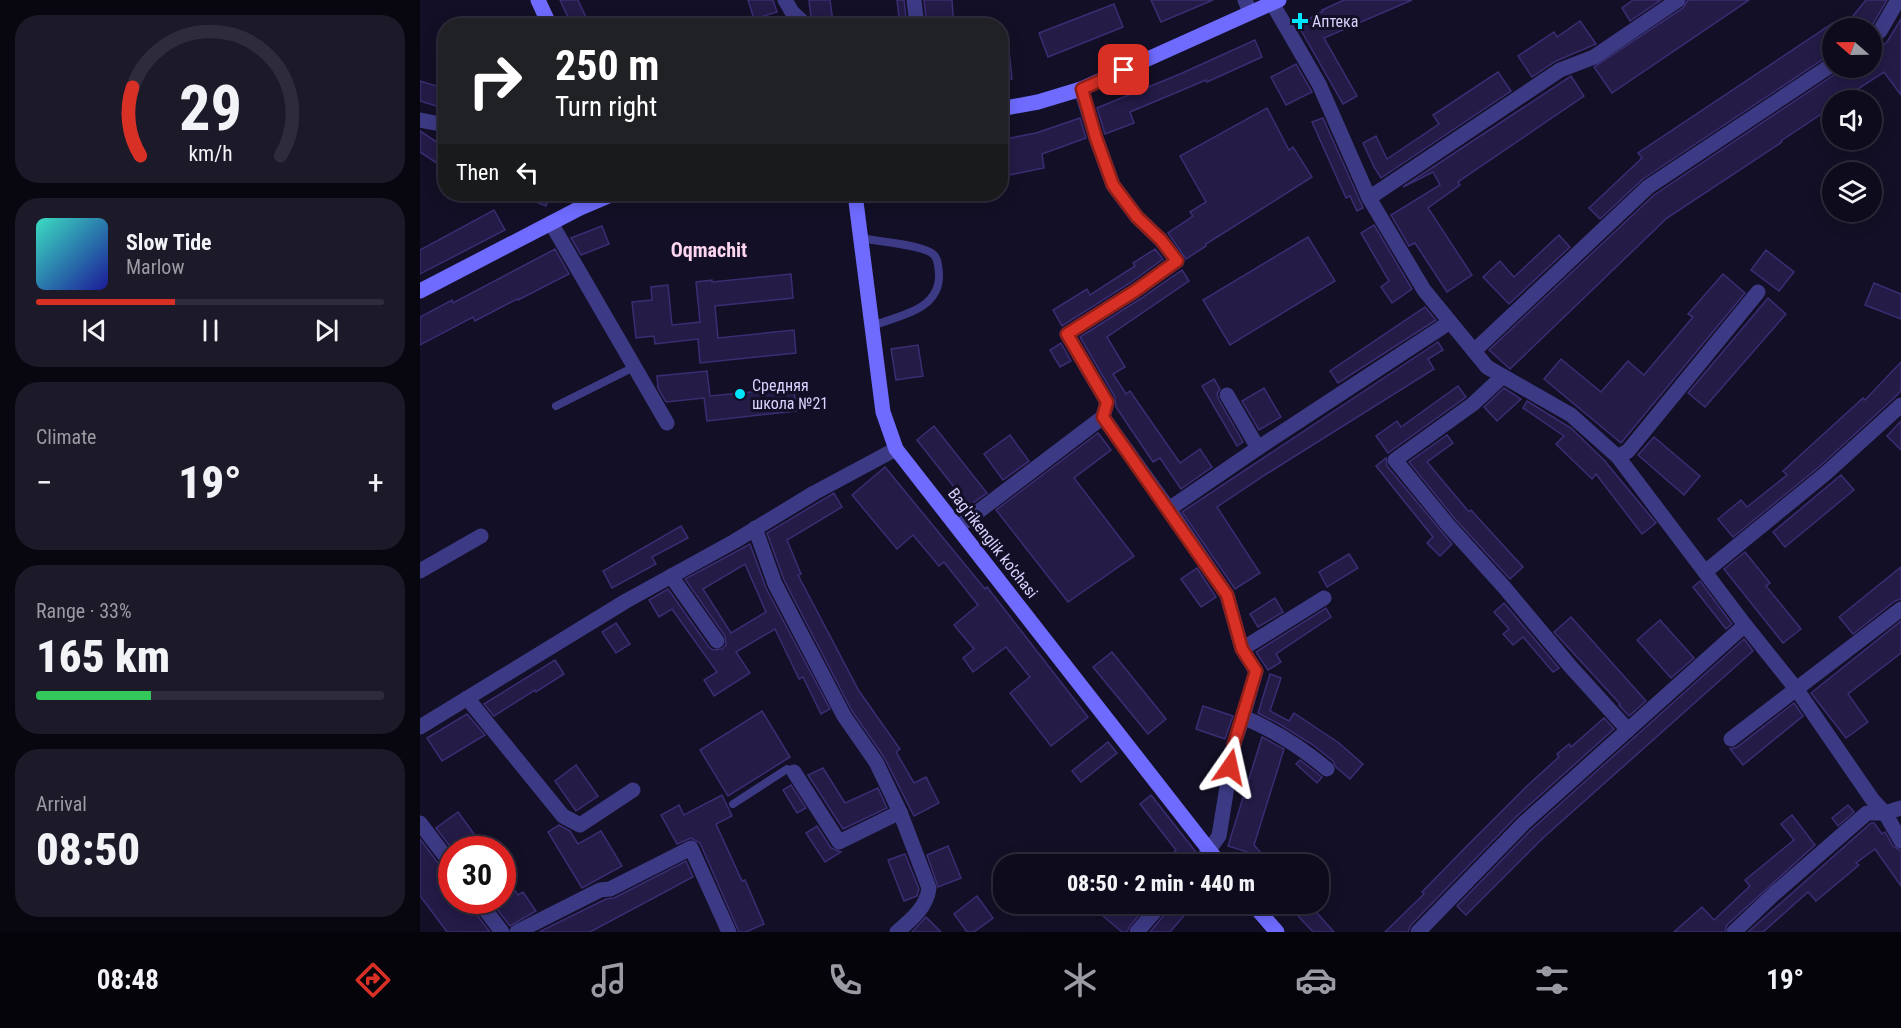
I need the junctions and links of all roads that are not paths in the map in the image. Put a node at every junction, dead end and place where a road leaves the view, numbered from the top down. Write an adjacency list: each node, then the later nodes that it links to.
1 (538, 0): 8 (main road)
2 (785, 0): 9 (street)
3 (914, 0): 10 (street)
4 (1678, 0): 17 (street)
5 (1898, 0): 11 (street)
6 (1275, 1): 7 (main road); 17 (street)
7 (1247, 6): 13 (main road)
8 (546, 18)
9 (798, 18)
10 (916, 18)
11 (1882, 28)
12 (1822, 71): 26 (street)
13 (1082, 89): 14 (main road); 32 (street)
14 (1008, 108)
15 (420, 120): 16 (street)
16 (438, 123)
17 (1369, 198): 24 (street)
18 (579, 201): 20 (main road)
19 (856, 201): 21 (main road, Bag'rikenglik ko'chasi)
20 (551, 223): 22 (main road); 27 (street)
21 (861, 238): 25 (main road, Bag'rikenglik ko'chasi); 25 (lane)
22 (420, 291)
23 (1758, 292): 36 (street)
24 (1450, 322): 26 (street); 34 (street)
25 (872, 326): 35 (main road, Bag'rikenglik ko'chasi)
26 (1474, 351): 28 (street)
27 (634, 367): 31 (lane); 33 (street)
28 (1503, 376): 36 (street); 53 (street)
29 (1227, 395): 34 (street)
30 (1901, 405): 42 (street)
31 (556, 406)
32 (1103, 417): 37 (street); 38 (street)
33 (667, 423)
34 (1258, 448): 37 (street)
35 (896, 449): 38 (main road, Bag'rikenglik ko'chasi); 39 (street)
36 (1618, 457): 42 (street)
37 (1169, 509): 48 (street)
38 (958, 527): 65 (main road, Bag'rikenglik ko'chasi)
39 (755, 528): 43 (street); 60 (street)
40 (481, 536): 41 (street)
41 (420, 571)
42 (1705, 572): 46 (street)
43 (671, 576): 47 (street); 50 (street)
44 (1324, 598): 48 (street)
45 (1901, 609): 49 (street)
46 (1745, 625): 49 (street); 53 (street)
47 (717, 641)
48 (1242, 649): 51 (street)
49 (1797, 690): 54 (street); 61 (street)
50 (467, 698): 52 (street); 57 (street)
51 (1243, 717): 55 (street); 65 (street)
52 (420, 727)
53 (1628, 730): 77 (street)
54 (1731, 739)
55 (1327, 769)
56 (794, 771): 58 (lane); 60 (street)
57 (633, 790)
58 (733, 804)
59 (1901, 808): 61 (street)
60 (900, 812): 74 (street)
61 (1885, 813): 63 (street); 78 (street)
62 (420, 823): 64 (street)
63 (1901, 842)
64 (438, 847)
65 (1209, 851): 66 (street); 67 (main road, Bag'rikenglik ko'chasi)
66 (1207, 854)
67 (1212, 854)
68 (488, 914): 71 (street)
69 (1153, 914): 75 (street)
70 (1261, 914): 76 (main road)
71 (502, 932)
72 (517, 932): 73 (street)
73 (729, 932)
74 (897, 932)
75 (1137, 932)
76 (1277, 932)
77 (1418, 932)
78 (1734, 932)

